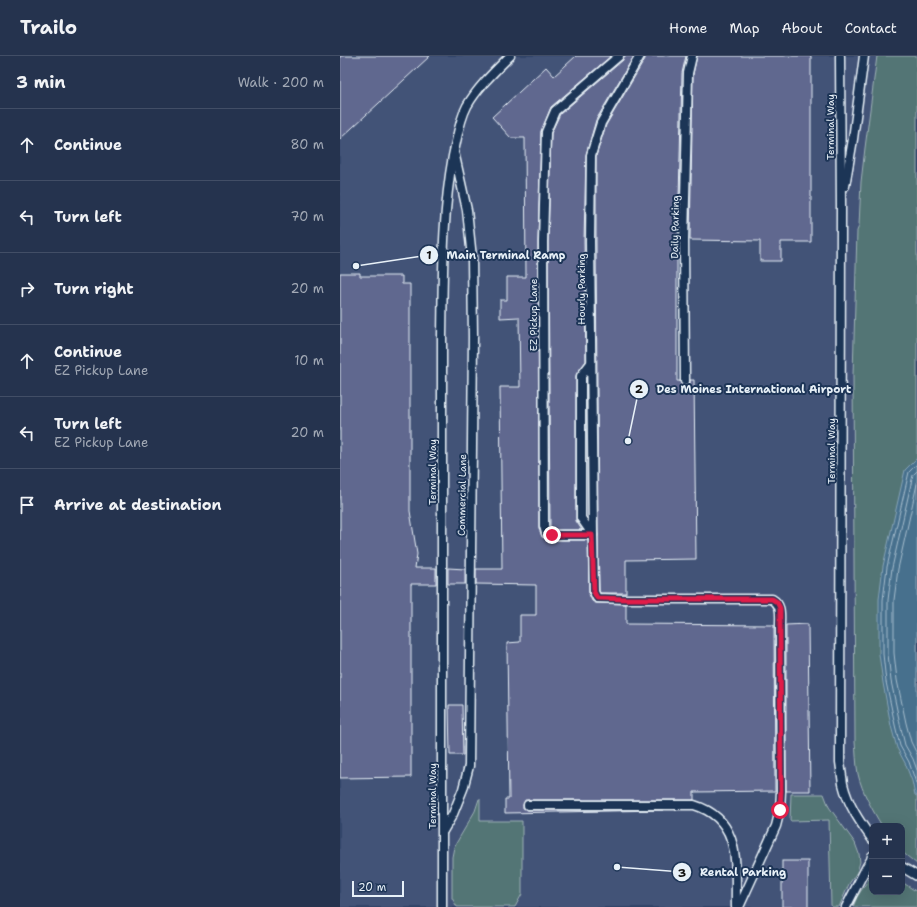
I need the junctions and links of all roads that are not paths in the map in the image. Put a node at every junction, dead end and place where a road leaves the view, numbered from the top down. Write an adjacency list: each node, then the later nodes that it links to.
1 (510, 56): 7 (lane, Terminal Way)
2 (619, 56): 10 (lane, EZ Pickup Lane)
3 (640, 56): 10 (lane, Hourly Parking)
4 (692, 56): 9 (lane, Daily Parking)
5 (840, 56): 8 (lane, Terminal Way)
6 (864, 56): 8 (lane)
7 (454, 154): 12 (lane, Terminal Way); 12 (lane, Commercial Lane)
8 (841, 208): 13 (lane, Terminal Way)
9 (685, 381)
10 (592, 535): 19 (lane)
11 (528, 805): 18 (lane)
12 (442, 832): 17 (lane, Terminal Way)
13 (869, 835)
14 (871, 859): 20 (lane)
15 (905, 869): 16 (lane)
16 (917, 876)
17 (442, 907)
18 (736, 907)
19 (739, 907)
20 (846, 907)

